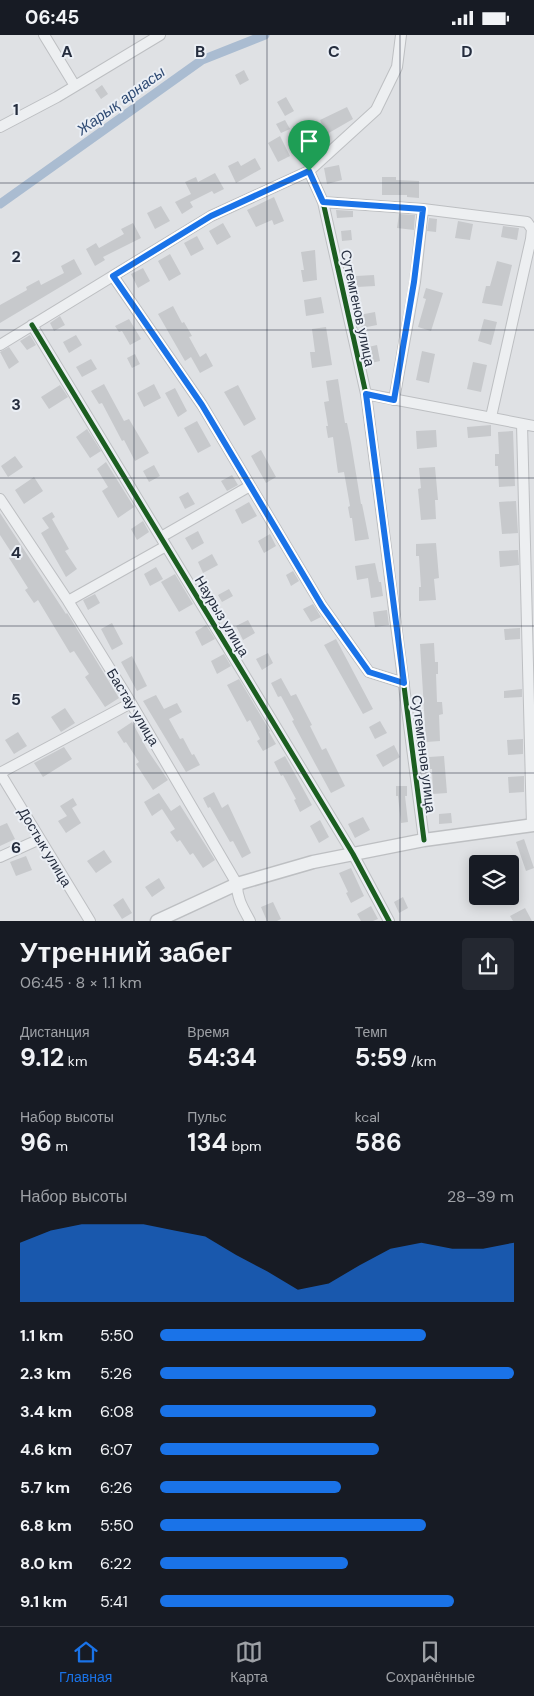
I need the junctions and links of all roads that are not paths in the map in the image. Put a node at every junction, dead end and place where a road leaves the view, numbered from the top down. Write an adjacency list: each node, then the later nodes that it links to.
1 (44, 35): 4 (street)
2 (160, 35): 4 (street)
3 (401, 35): 6 (street)
4 (75, 85): 5 (street)
5 (0, 127)
6 (309, 171): 7 (street, Сутемгенов улица); 9 (street)
7 (323, 202): 8 (street); 12 (street, Сутемгенов улица)
8 (423, 209): 13 (street); 14 (street)
9 (113, 276): 10 (street); 17 (street)
10 (32, 325): 11 (street); 19 (street, Наурыз улица)
11 (0, 345)
12 (366, 394): 13 (street); 21 (street, Сутемгенов улица)
13 (394, 400): 14 (street)
14 (491, 417): 15 (street)
15 (522, 424): 16 (street); 24 (street)
16 (534, 426)
17 (250, 486): 19 (street); 21 (street)
18 (0, 499): 20 (street, Бастау улица)
19 (163, 541): 20 (street); 27 (street, Наурыз улица)
20 (68, 601): 22 (street, Бастау улица)
21 (404, 683): 26 (street, Сутемгенов улица)
22 (131, 703): 23 (street); 29 (street, Бастау улица)
23 (0, 773): 25 (street, Достык улица)
24 (533, 826): 26 (street)
25 (40, 839): 28 (street); 30 (street, Достык улица)
26 (424, 840): 27 (street)
27 (353, 854): 29 (street); 33 (street, Наурыз улица)
28 (0, 857)
29 (237, 884): 31 (street); 32 (street, Бастау улица)
30 (90, 921)
31 (157, 921)
32 (250, 921)
33 (389, 921)

